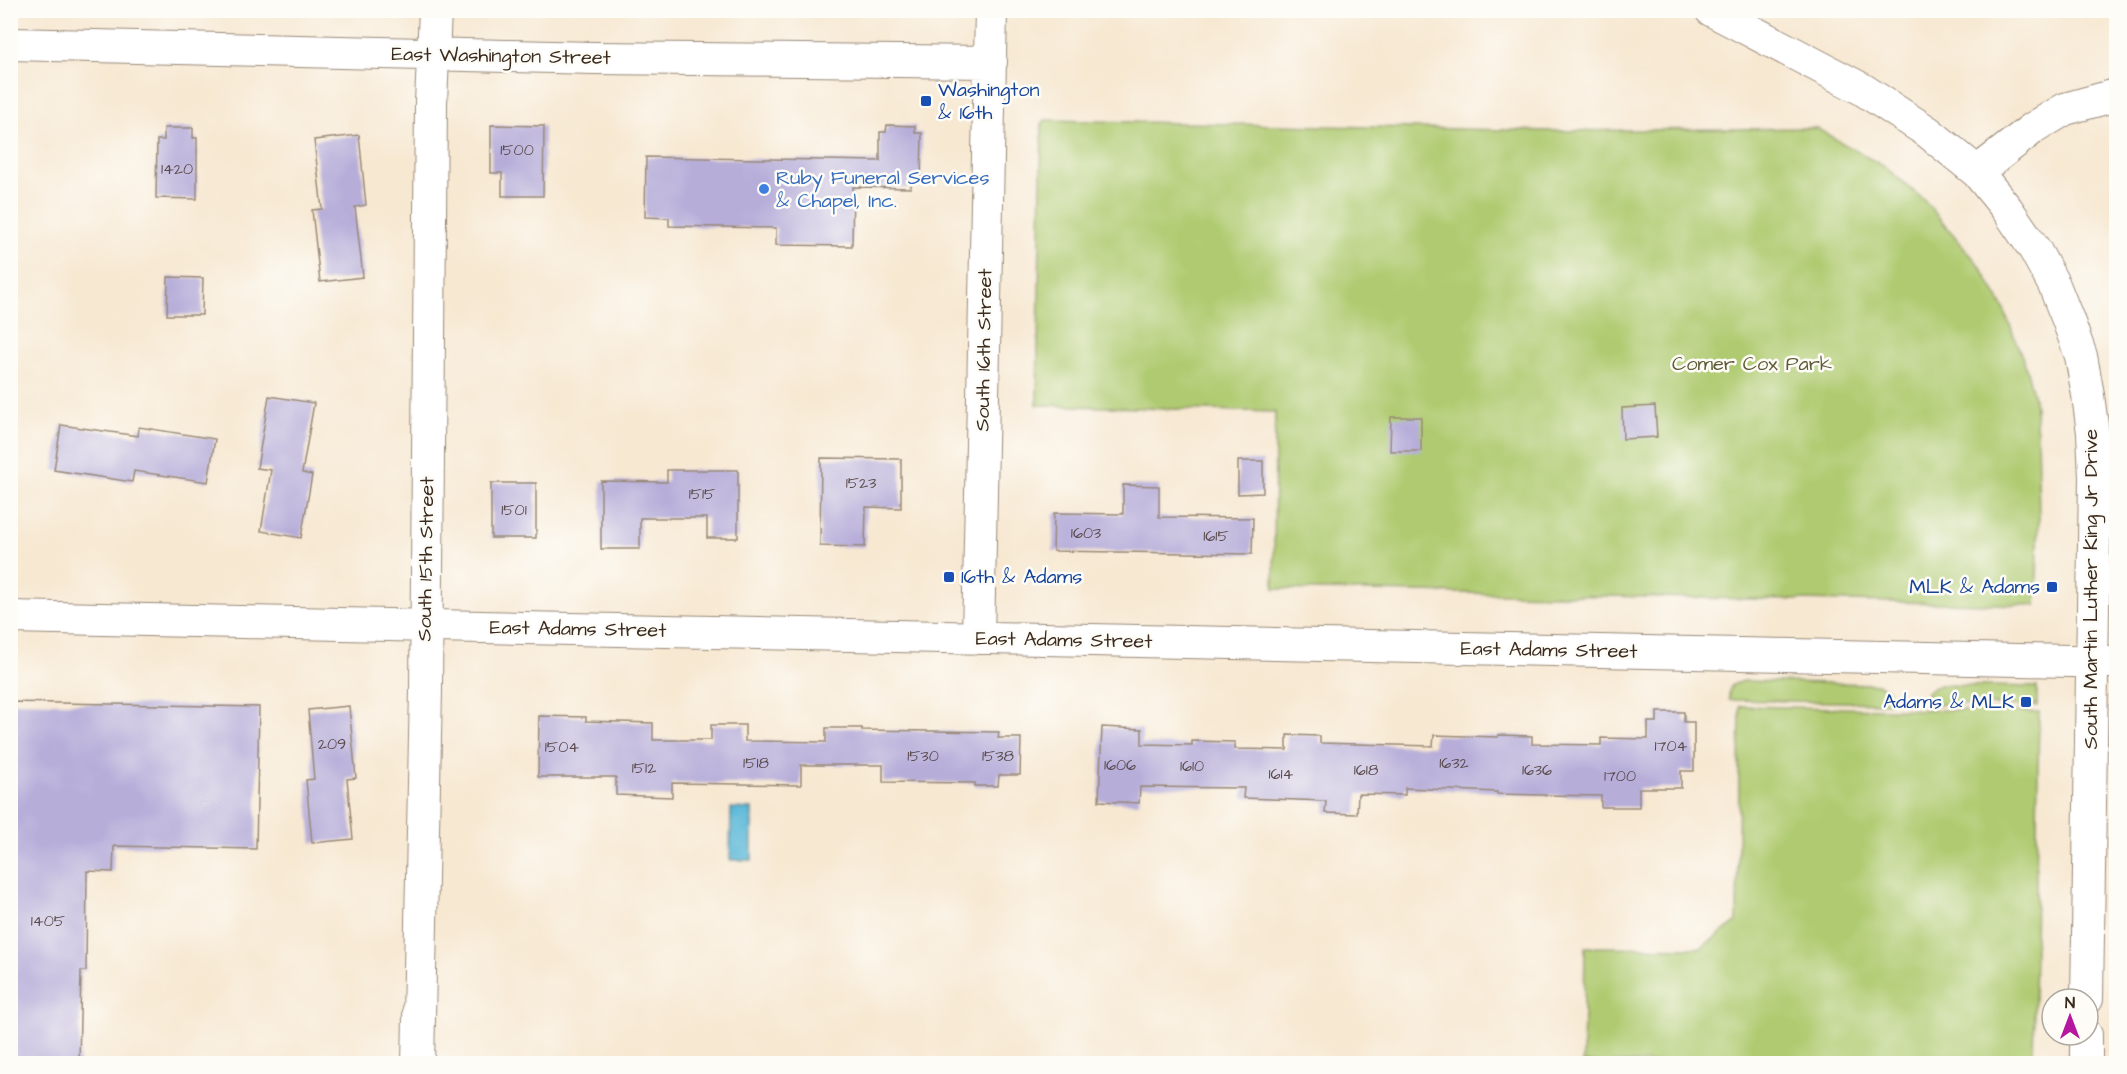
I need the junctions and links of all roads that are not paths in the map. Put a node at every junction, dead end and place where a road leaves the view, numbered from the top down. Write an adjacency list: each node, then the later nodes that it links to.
1 (435, 10): 5 (street, South 15th Street)
2 (991, 10): 6 (street, South 16th Street)
3 (1711, 10): 8 (street, South Martin Luther King Jr Drive)
4 (10, 44): 5 (street, East Washington Street)
5 (433, 54): 6 (street, East Washington Street); 10 (street, South 15th Street)
6 (991, 62): 11 (street, South 16th Street)
7 (2116, 95): 8 (street)
8 (1977, 172): 12 (street, South Martin Luther King Jr Drive)
9 (10, 617): 10 (street, East Adams Street)
10 (425, 626): 11 (street, East Adams Street); 15 (street, South 15th Street)
11 (978, 638): 12 (street, East Adams Street)
12 (2105, 662): 13 (street, South Martin Luther King Jr Drive)
13 (2088, 987)
14 (2086, 1047): 16 (street)
15 (417, 1064)
16 (2086, 1064)

